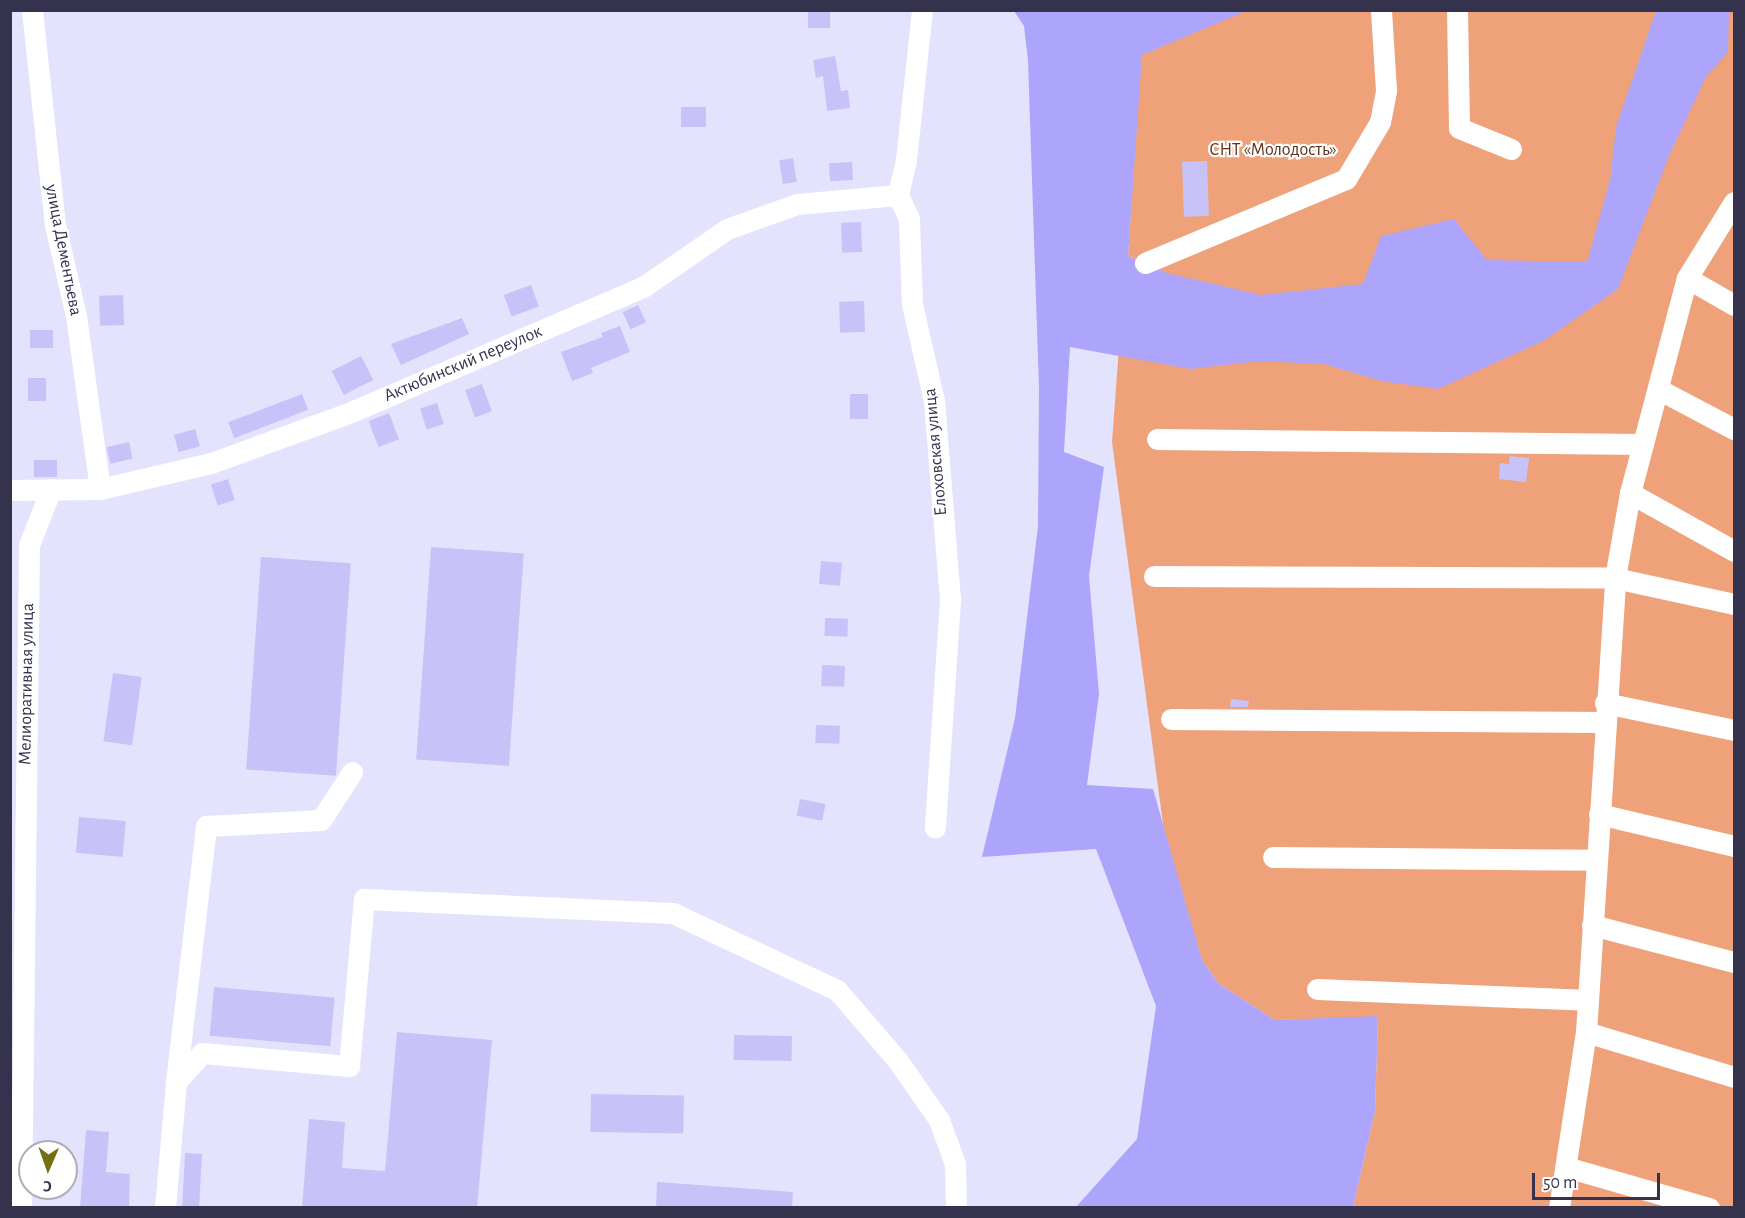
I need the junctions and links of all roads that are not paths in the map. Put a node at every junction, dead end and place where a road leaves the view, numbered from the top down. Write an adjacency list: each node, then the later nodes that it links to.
1 (32, 10): 16 (street, улица Дементьева)
2 (922, 10): 6 (street)
3 (1381, 10): 8 (street)
4 (1457, 10): 5 (street)
5 (1512, 149)
6 (898, 195): 16 (street, Актюбинский переулок); 28 (street, Елоховская улица)
7 (1734, 202): 9 (street)
8 (1145, 263)
9 (1687, 278): 10 (street); 11 (street)
10 (1734, 305)
11 (1658, 389): 12 (street); 14 (street)
12 (1734, 429)
13 (1157, 439): 14 (street)
14 (1643, 444): 18 (street)
15 (51, 489): 16 (street, Актюбинский переулок); 17 (street, Актюбинский переулок); 40 (street, Мелиоративная улица)
16 (100, 489)
17 (10, 490)
18 (1630, 493): 19 (street); 21 (street)
19 (1734, 551)
20 (1154, 576): 21 (street)
21 (1615, 578): 22 (street); 23 (street)
22 (1734, 604)
23 (1605, 712): 24 (street); 25 (street); 27 (street)
24 (1172, 719)
25 (1734, 730)
26 (352, 772): 38 (street)
27 (1599, 814): 29 (street); 31 (street)
28 (935, 828)
29 (1734, 846)
30 (1274, 857): 31 (street)
31 (1596, 860): 32 (street)
32 (1592, 924): 33 (street); 35 (street)
33 (1734, 963)
34 (1317, 989): 35 (street)
35 (1588, 999): 36 (street)
36 (1586, 1032): 37 (street); 39 (street)
37 (1734, 1077)
38 (176, 1082): 41 (street); 42 (street)
39 (1566, 1167): 43 (street); 44 (street)
40 (21, 1208)
41 (165, 1208)
42 (956, 1208)
43 (1559, 1208)
44 (1708, 1208)

